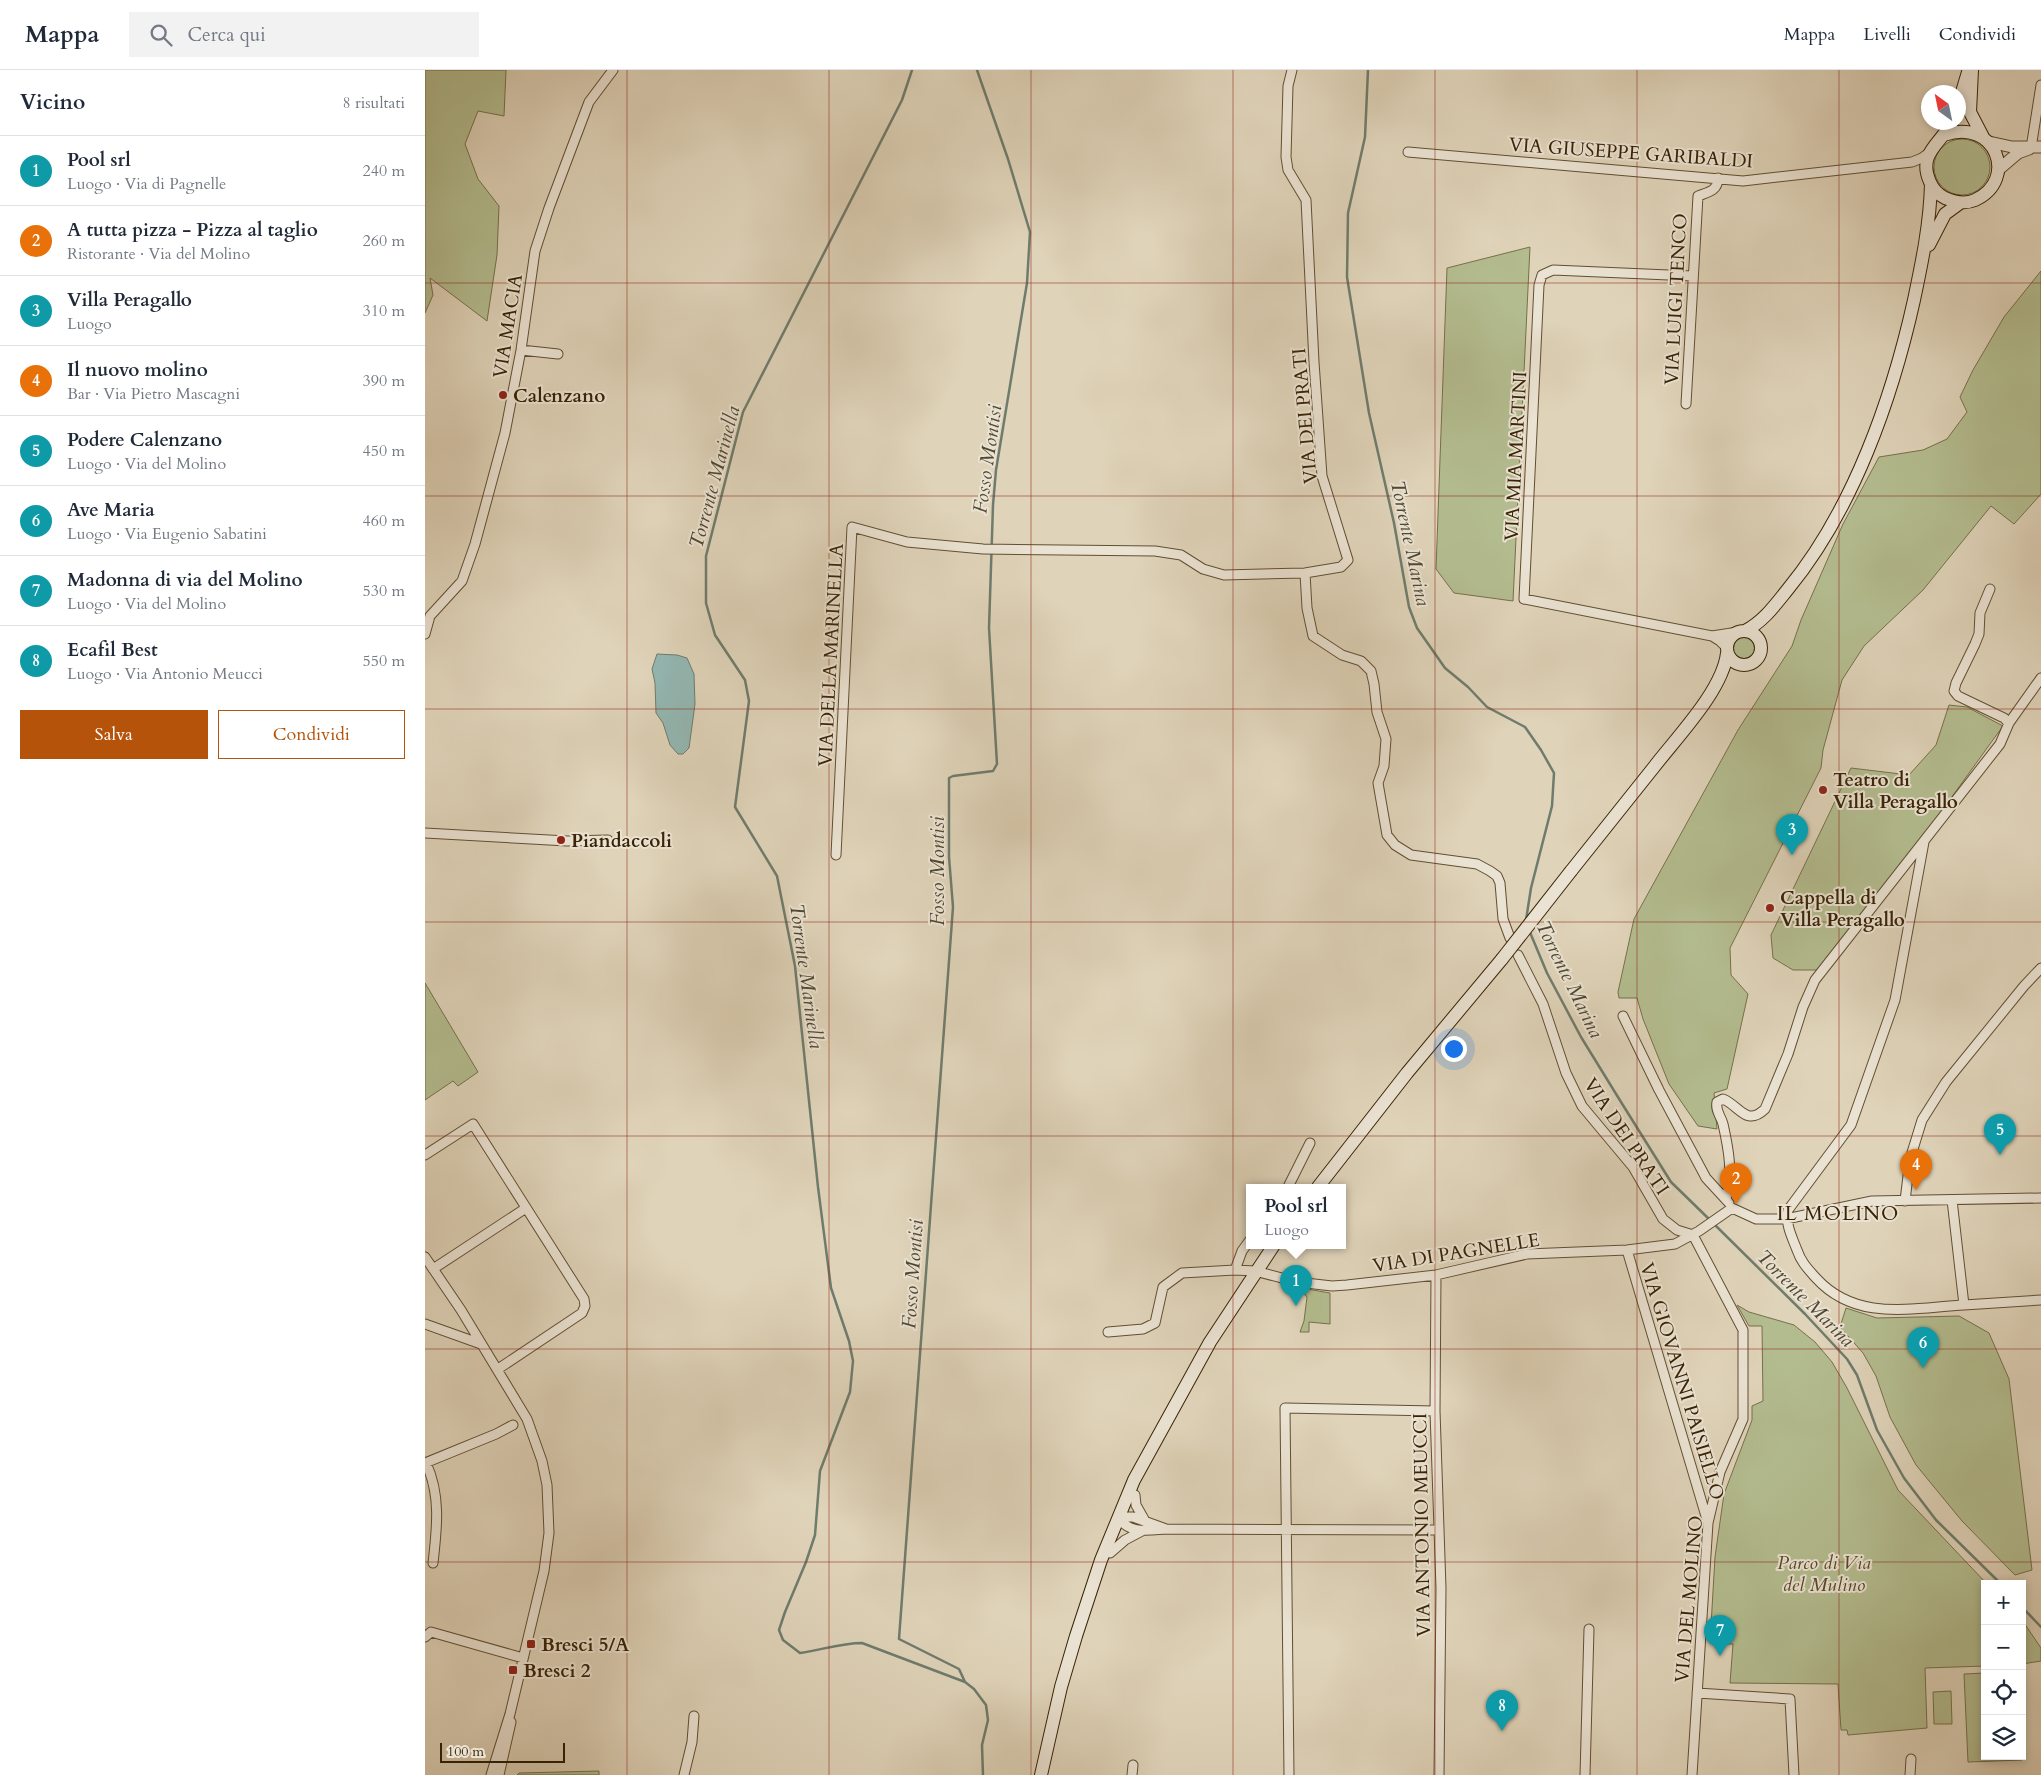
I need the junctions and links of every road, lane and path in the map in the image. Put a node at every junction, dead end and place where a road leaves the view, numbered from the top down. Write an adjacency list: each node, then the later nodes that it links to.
1 (613, 70): 19 (street, VIA MACIA)
2 (1292, 70): 22 (street, VIA DEI PRATI)
3 (1971, 70): 4 (main road); 8 (main road)
4 (1965, 85)
5 (2041, 85): 9 (street)
6 (1947, 130): 7 (main road)
7 (1944, 135): 8 (main road); 11 (main road)
8 (1986, 140): 9 (street); 13 (main road)
9 (2036, 147): 13 (street)
10 (1407, 152): 14 (street, VIA GIUSEPPE GARIBALDI)
11 (1929, 153): 12 (street, VIA GIUSEPPE GARIBALDI); 15 (main road)
12 (1912, 162): 14 (street, VIA GIUSEPPE GARIBALDI); 15 (street)
13 (1998, 170): 16 (main road)
14 (1717, 178): 18 (street, VIA LUIGI TENCO)
15 (1929, 180): 16 (main road); 17 (main road)
16 (1960, 203): 17 (main road)
17 (1924, 257): 24 (main road)
18 (1692, 276): 21 (street, VIA LUIGI TENCO); 27 (street, VIA MIA MARTINI)
19 (521, 350): 20 (street); 26 (street, VIA MACIA)
20 (558, 354)
21 (1686, 404)
22 (1305, 573): 37 (street, VIA DELLA MARINELLA); 38 (street)
23 (1990, 589): 33 (street)
24 (1763, 619): 25 (main road); 28 (main road)
25 (1741, 631): 27 (street, VIA MIA MARTINI); 28 (main road); 29 (main road)
26 (425, 634)
27 (1712, 636): 29 (street, VIA MIA MARTINI)
28 (1760, 643): 30 (main road)
29 (1727, 650): 30 (main road); 31 (main road)
30 (1742, 665): 31 (main road)
31 (1720, 678): 45 (main road, bridge)
32 (2041, 678): 33 (street)
33 (2009, 723): 36 (street)
34 (425, 832): 35 (street)
35 (608, 840)
36 (1924, 842): 49 (street); 51 (street)
37 (836, 855)
38 (1509, 938)
39 (1517, 955): 52 (street, VIA DEI PRATI)
40 (2041, 968): 48 (street)
41 (1623, 1016): 49 (street)
42 (1309, 1143): 44 (street)
43 (425, 1155): 50 (street)
44 (1288, 1184)
45 (1321, 1184)
46 (2041, 1198): 47 (street)
47 (1952, 1200): 48 (street); 62 (street)
48 (1905, 1201): 51 (street)
49 (1728, 1207): 51 (street); 52 (street)
50 (526, 1208): 57 (street); 66 (street)
51 (1786, 1219): 62 (street)
52 (1696, 1233): 55 (street, VIA DI PAGNELLE); 74 (street, VIA DEL MOLINO)
53 (1246, 1246): 58 (street)
54 (1271, 1249): 59 (main road)
55 (1627, 1250): 60 (street, VIA DI PAGNELLE); 74 (street, VIA GIOVANNI PAISIELLO)
56 (425, 1256): 57 (street)
57 (433, 1270): 65 (street)
58 (1235, 1270): 59 (street, VIA DI PAGNELLE); 64 (street, VIA DI PAGNELLE)
59 (1255, 1270): 60 (street, VIA DI PAGNELLE); 69 (main road)
60 (1436, 1275): 67 (street, VIA ANTONIO MEUCCI)
61 (2041, 1300): 62 (street)
62 (1964, 1305)
63 (425, 1324): 65 (street)
64 (1108, 1332)
65 (481, 1344): 66 (street)
66 (498, 1370): 84 (street)
67 (1435, 1411): 76 (street); 77 (street, VIA ANTONIO MEUCCI)
68 (513, 1425): 70 (street)
69 (1151, 1451): 71 (main road); 72 (main road)
70 (425, 1463): 80 (street)
71 (1135, 1495): 72 (main road); 73 (street)
72 (1123, 1519): 73 (street); 78 (street); 79 (main road); 81 (main road)
73 (1145, 1521): 75 (street)
74 (1708, 1523): 85 (street, VIA DEL MOLINO)
75 (1166, 1529): 76 (street); 78 (street)
76 (1285, 1530): 77 (street); 93 (street)
77 (1437, 1530): 94 (street, VIA ANTONIO MEUCCI)
78 (1142, 1531): 79 (street)
79 (1110, 1553): 81 (main road)
80 (433, 1563)
81 (1094, 1586): 92 (main road)
82 (1589, 1629): 95 (street)
83 (425, 1636): 84 (street)
84 (523, 1658): 86 (street)
85 (1697, 1692): 96 (street, VIA DEL MOLINO); 97 (street)
86 (510, 1714): 89 (street); 90 (street)
87 (694, 1716): 91 (street)
88 (1911, 1760): 98 (street)
89 (491, 1775)
90 (499, 1775)
91 (685, 1775)
92 (1041, 1775)
93 (1289, 1775)
94 (1439, 1775)
95 (1585, 1775)
96 (1692, 1775)
97 (1794, 1775)
98 (1910, 1775)

